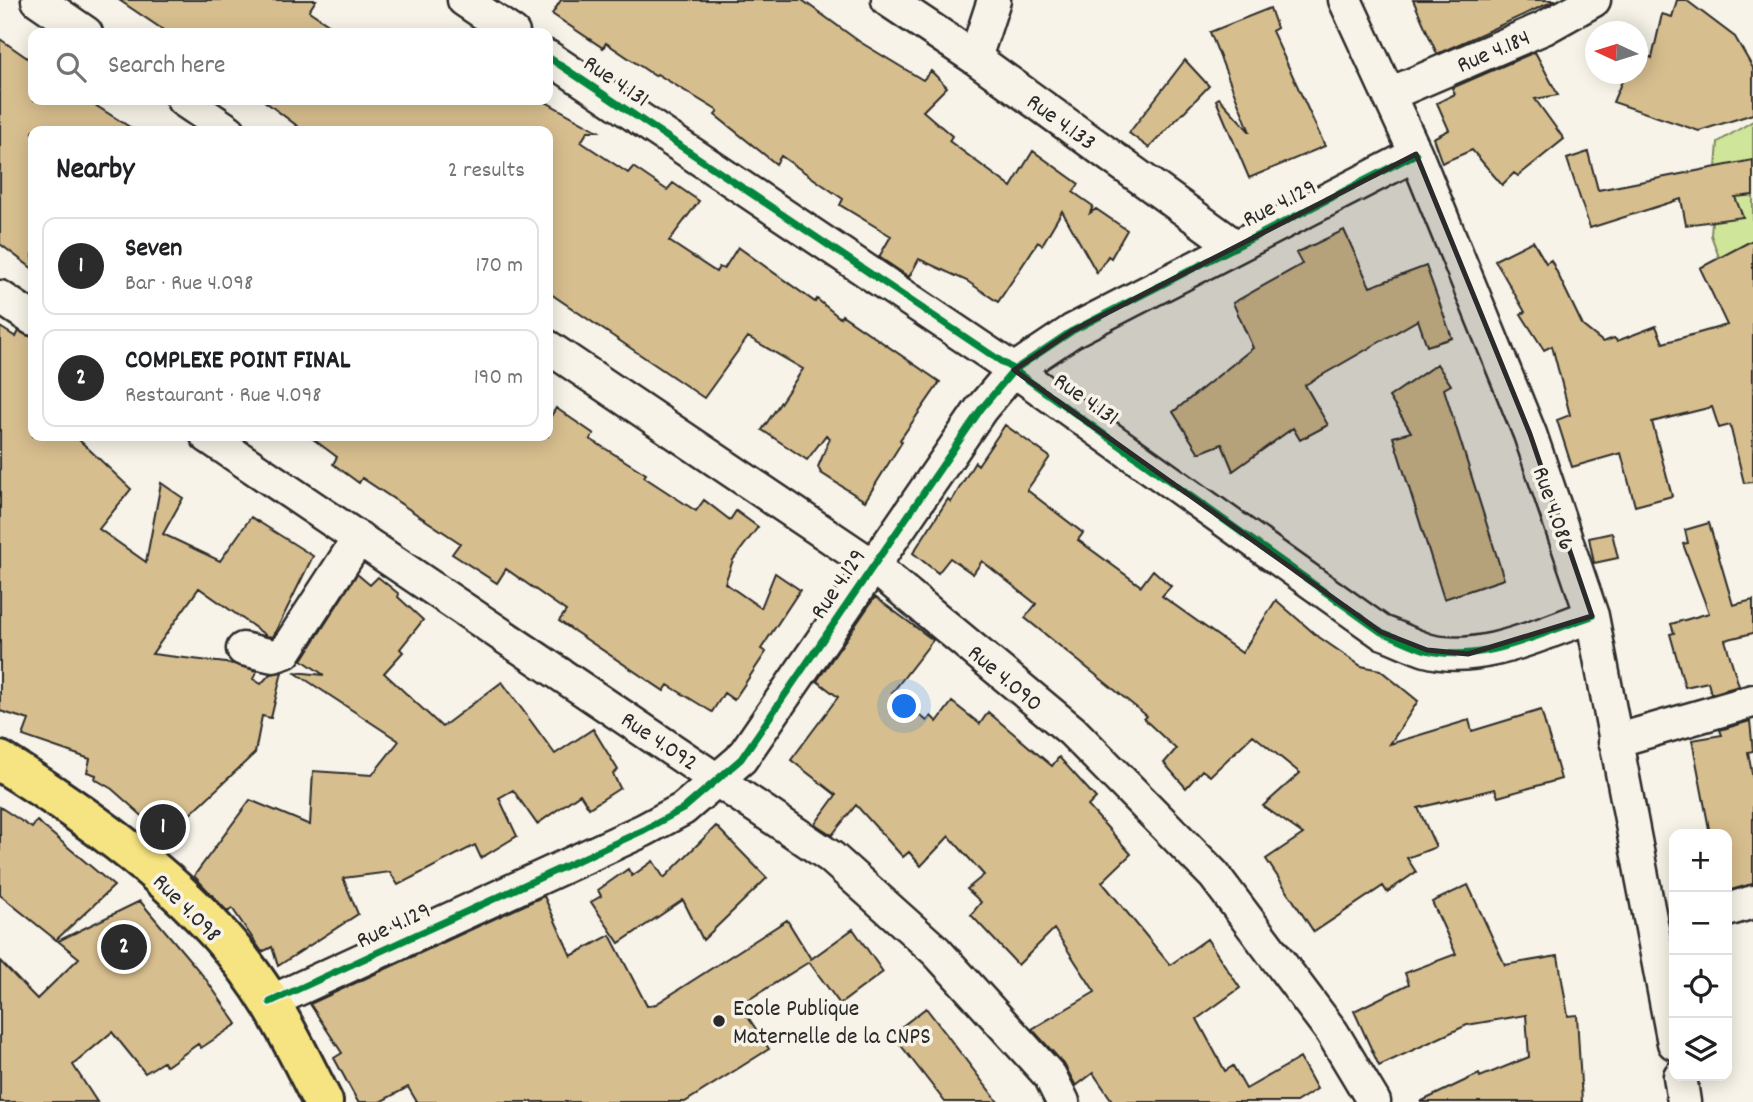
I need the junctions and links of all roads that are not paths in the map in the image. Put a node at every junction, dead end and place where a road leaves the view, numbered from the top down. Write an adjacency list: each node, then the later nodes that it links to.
1 (38, 0): 7 (street)
2 (464, 0): 8 (street)
3 (888, 0): 9 (street, Rue 4.133)
4 (994, 0): 9 (street)
5 (1345, 0): 11 (street, Rue 4.086)
6 (1594, 0): 11 (street, Rue 4.184)
7 (79, 28)
8 (506, 28)
9 (975, 58): 15 (street, Rue 4.133)
10 (553, 60): 19 (street, Rue 4.131)
11 (1390, 94): 14 (street, Rue 4.086)
12 (190, 105): 13 (street)
13 (222, 126)
14 (1416, 153): 15 (street, Rue 4.129); 23 (street, Rue 4.086)
15 (1235, 246): 19 (street, Rue 4.129)
16 (0, 297): 17 (street)
17 (28, 316)
18 (553, 349): 22 (street, Rue 4.090)
19 (1014, 370): 22 (street, Rue 4.129); 23 (street, Rue 4.131)
20 (214, 441): 21 (street, Rue 4.092)
21 (359, 538): 24 (street); 28 (street, Rue 4.092)
22 (872, 565): 28 (street, Rue 4.129); 37 (street, Rue 4.090)
23 (1592, 616): 26 (street, Rue 4.086)
24 (243, 649)
25 (1753, 701): 26 (street)
26 (1615, 741): 31 (street, Rue 4.086)
27 (0, 761): 32 (main road, Rue 4.098)
28 (719, 780): 32 (street, Rue 4.129); 36 (street, Rue 4.092)
29 (1753, 902): 30 (street)
30 (1732, 908)
31 (1665, 929): 33 (street, Rue 4.086)
32 (270, 1002): 35 (main road, Rue 4.098)
33 (1672, 1018)
34 (1681, 1081): 38 (street)
35 (323, 1102)
36 (1063, 1102)
37 (1374, 1102)
38 (1684, 1102)

